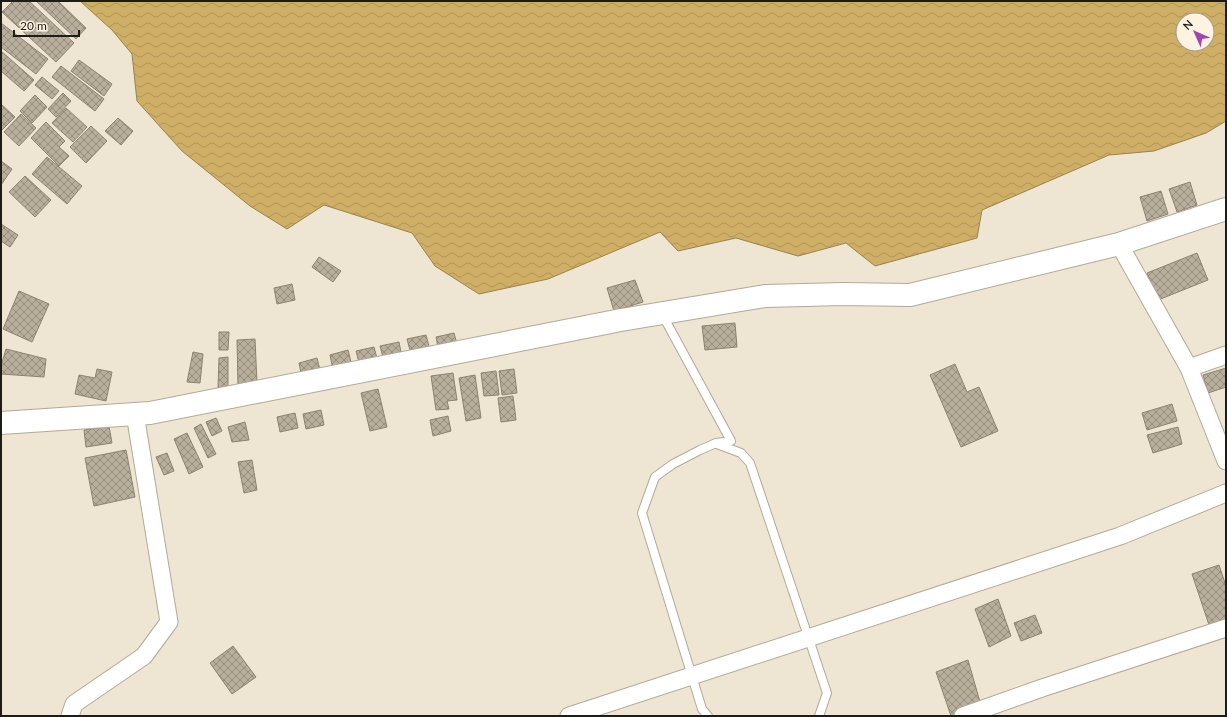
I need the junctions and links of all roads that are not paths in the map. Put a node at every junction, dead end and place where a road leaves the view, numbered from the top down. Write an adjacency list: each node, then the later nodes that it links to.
1 (1226, 209): 2 (street)
2 (1119, 244): 3 (street); 5 (street)
3 (661, 313): 6 (street); 8 (lane)
4 (1226, 355): 5 (street)
5 (1189, 368): 9 (street)
6 (135, 414): 7 (street); 12 (street)
7 (1, 423)
8 (716, 443): 14 (lane); 15 (lane)
9 (1226, 461)
10 (1226, 493): 13 (street)
11 (1226, 628): 16 (street)
12 (70, 716)
13 (569, 716)
14 (708, 716)
15 (819, 716)
16 (963, 716)

